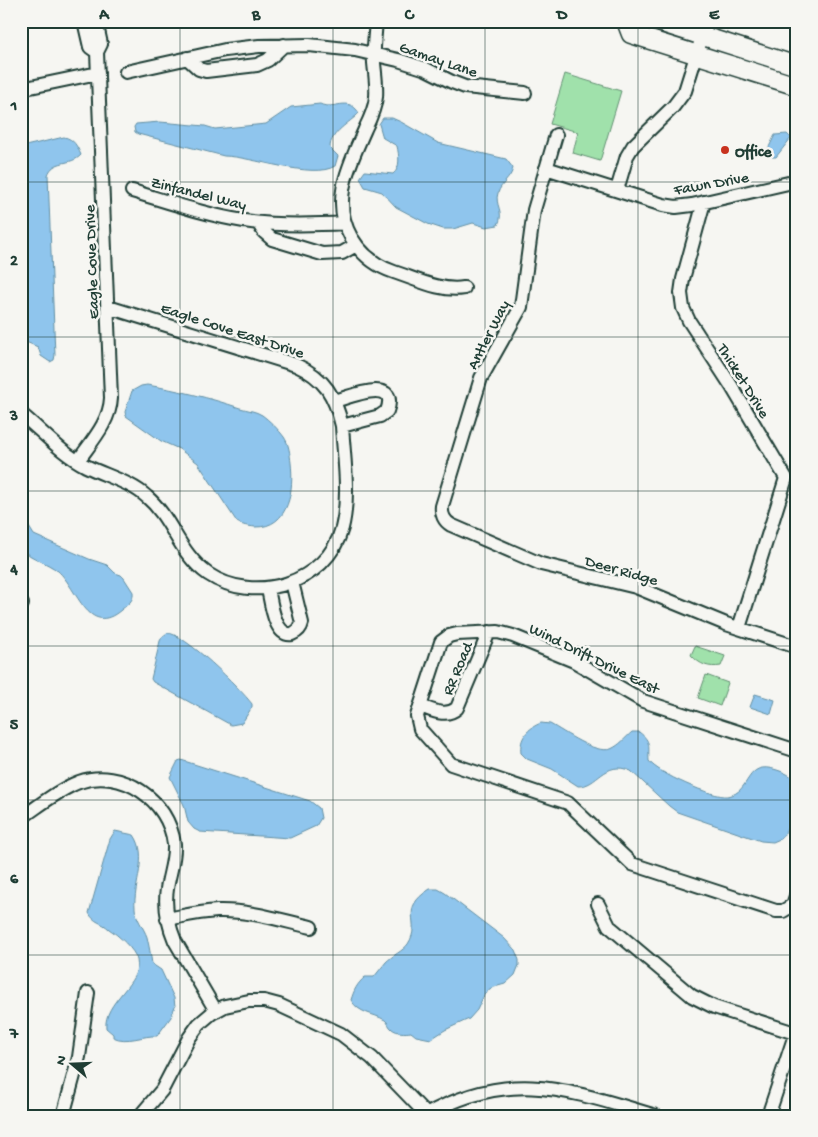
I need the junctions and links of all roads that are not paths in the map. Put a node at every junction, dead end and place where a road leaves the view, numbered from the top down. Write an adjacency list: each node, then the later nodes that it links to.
1 (84, 21): 8 (street, Eagle Cove Drive)
2 (96, 21): 8 (street, Eagle Cove Drive)
3 (376, 21): 9 (street)
4 (626, 21): 10 (main road)
5 (656, 21): 6 (main road)
6 (704, 29): 10 (street); 12 (main road)
7 (284, 45): 9 (street, Gamay Lane); 11 (street, Gamay Lane); 11 (street)
8 (97, 52): 14 (street, Eagle Cove Drive)
9 (374, 54): 17 (street, Gamay Lane); 25 (street)
10 (696, 55): 15 (main road); 21 (street)
11 (186, 58): 13 (street, Gamay Lane)
12 (797, 66)
13 (126, 72)
14 (98, 73): 16 (street); 28 (street, Eagle Cove Drive)
15 (797, 86)
16 (21, 89)
17 (525, 93)
18 (556, 135): 19 (street, Antler Way)
19 (546, 168): 21 (street, Fawn Drive); 33 (street, Antler Way)
20 (797, 180): 23 (street, Fawn Drive)
21 (617, 190): 23 (street, Fawn Drive)
22 (132, 191): 24 (street, Zinfandel Way)
23 (704, 202): 36 (street, Thicket Drive)
24 (258, 223): 25 (street, Zinfandel Way); 26 (street, Zinfandel Way)
25 (345, 224): 26 (street)
26 (356, 245): 27 (street)
27 (464, 288)
28 (108, 307): 29 (street, Eagle Cove East Drive); 32 (street, Eagle Cove Drive)
29 (335, 401): 31 (street); 31 (street)
30 (21, 414): 32 (street)
31 (342, 426): 34 (street)
32 (78, 461): 35 (street)
33 (443, 516): 36 (street, Deer Ridge)
34 (292, 582): 35 (street); 35 (street)
35 (268, 589)
36 (739, 628): 38 (street, Deer Ridge)
37 (489, 632): 39 (street, Wind Drift Drive East); 39 (street, RR Road); 40 (street, Wind Drift Drive East)
38 (797, 647)
39 (420, 706): 42 (street)
40 (797, 751)
41 (21, 818): 44 (street)
42 (797, 893)
43 (598, 904): 48 (street)
44 (167, 919): 45 (street); 47 (street)
45 (311, 927)
46 (88, 993): 50 (street)
47 (216, 1010): 49 (street); 51 (street)
48 (796, 1031): 53 (street)
49 (425, 1115): 52 (street)
50 (63, 1116)
51 (140, 1116)
52 (656, 1116)
53 (768, 1116)

